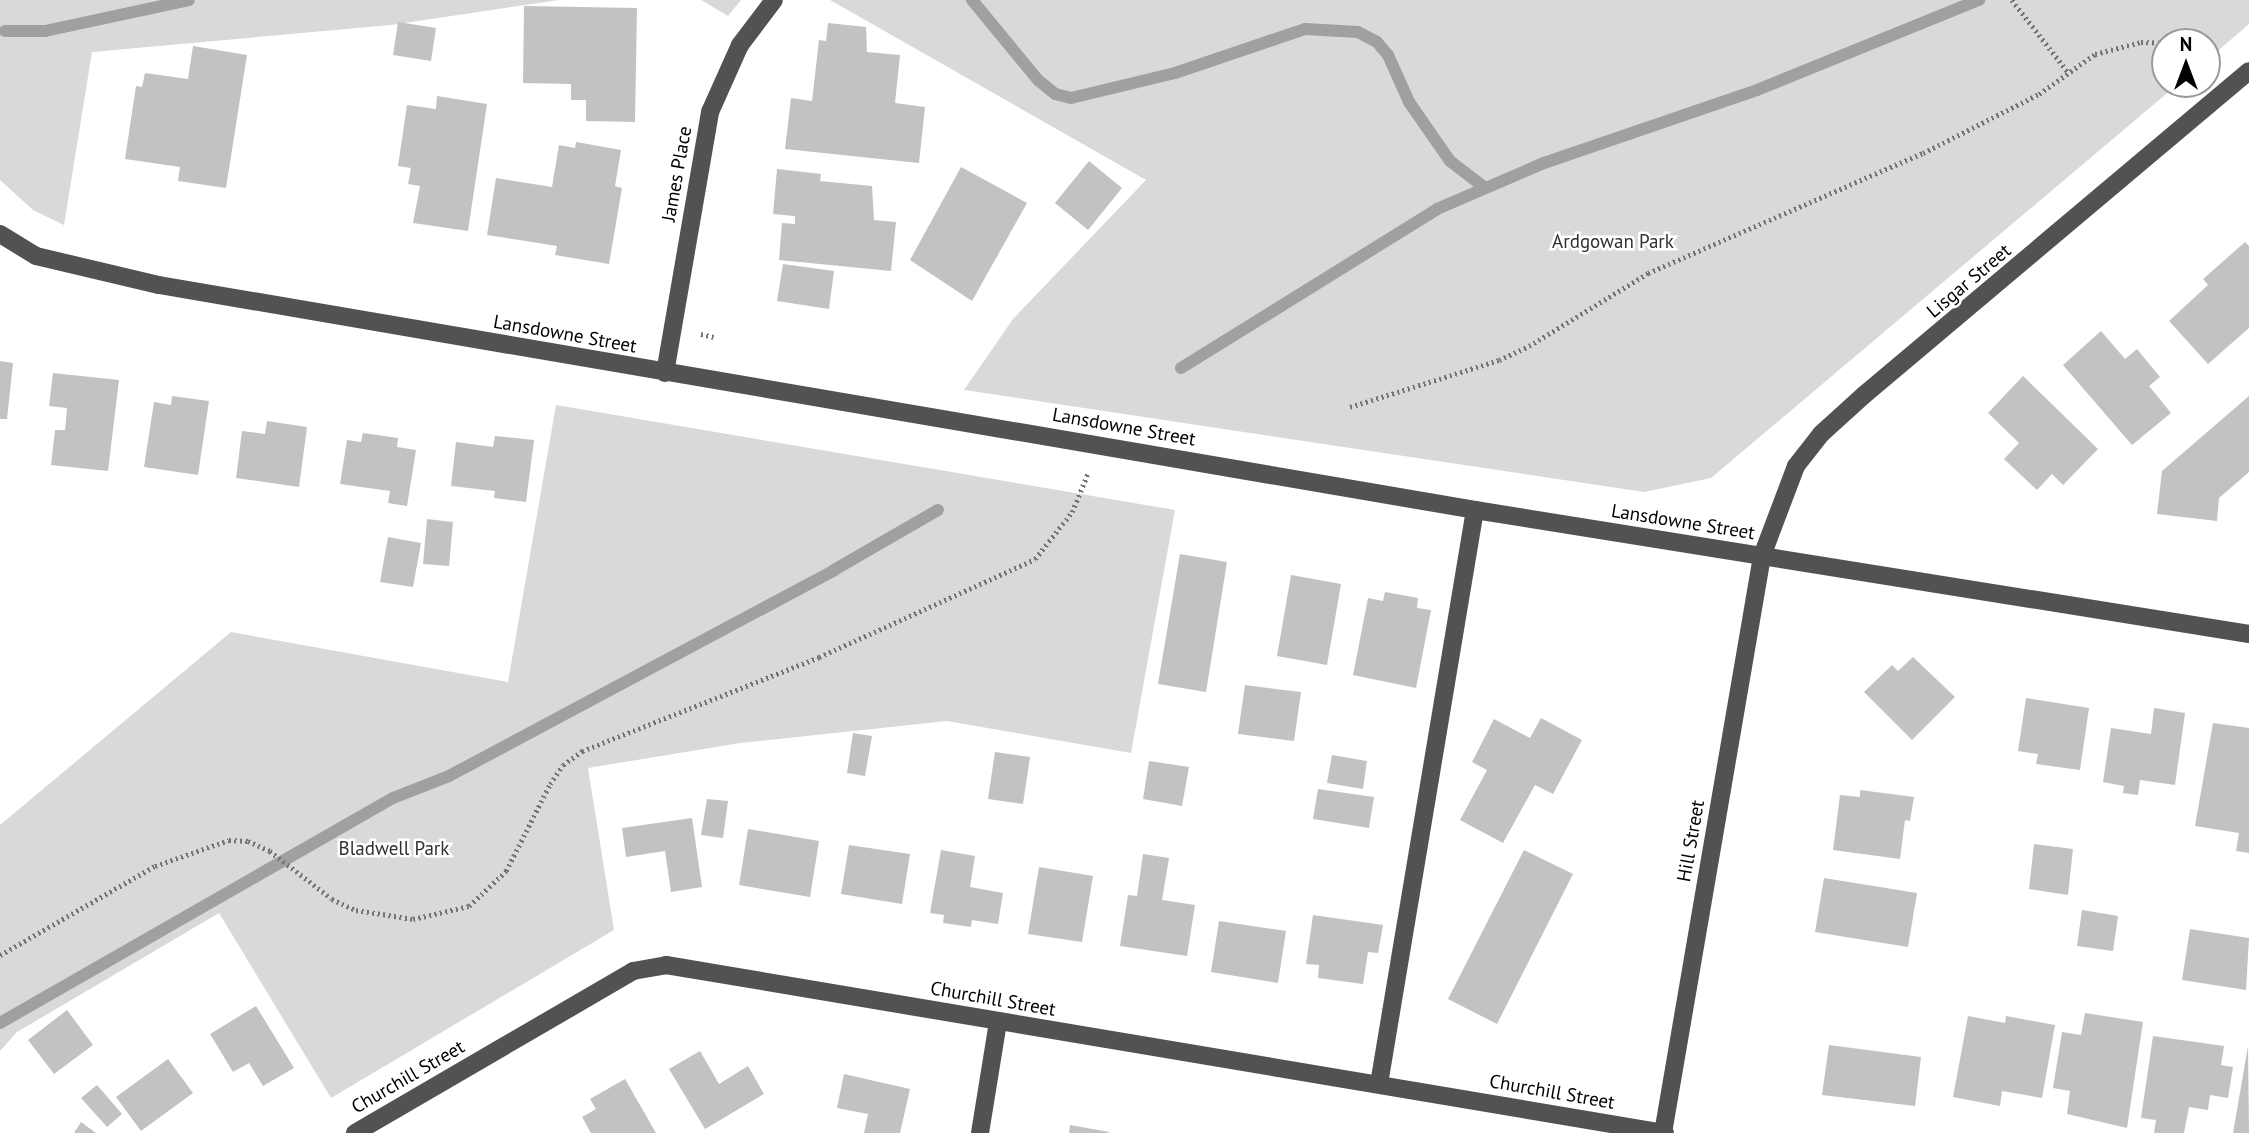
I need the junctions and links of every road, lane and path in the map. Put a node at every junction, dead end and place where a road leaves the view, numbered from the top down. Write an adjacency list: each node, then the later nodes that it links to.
1 (774, 0): 9 (street, James Place)
2 (2012, 0): 5 (path)
3 (2151, 44): 5 (path)
4 (2249, 71): 13 (street, Lisgar Street)
5 (2068, 72): 10 (path)
6 (0, 234): 9 (street, Lansdowne Street)
7 (701, 334): 8 (path)
8 (714, 337)
9 (665, 373): 11 (street, Lansdowne Street)
10 (1350, 407)
11 (1096, 442): 12 (street, Lansdowne Street); 15 (path)
12 (1475, 510): 13 (street, Lansdowne Street); 17 (street)
13 (1762, 556): 14 (street, Lansdowne Street); 20 (street, Hill Street)
14 (2249, 634)
15 (0, 955)
16 (998, 1022): 17 (street, Churchill Street); 18 (street, Churchill Street); 19 (street)
17 (1379, 1084): 20 (street, Churchill Street)
18 (355, 1133)
19 (980, 1133)
20 (1663, 1133)

